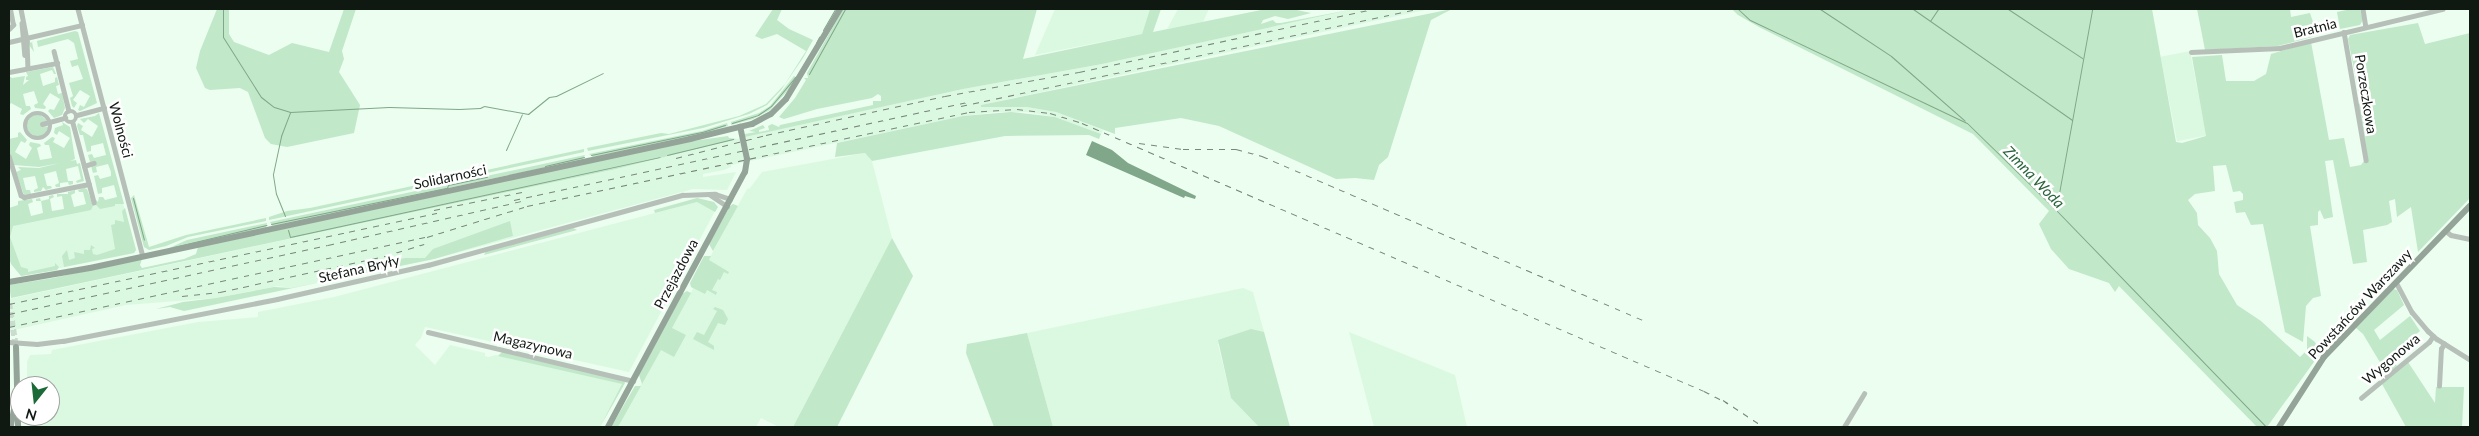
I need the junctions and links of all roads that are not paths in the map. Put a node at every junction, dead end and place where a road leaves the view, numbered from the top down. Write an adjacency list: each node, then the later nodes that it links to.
1 (10, 9): 9 (street)
2 (20, 9): 11 (street)
3 (78, 9): 7 (street, Wolności)
4 (840, 9): 25 (street, Solidarności)
5 (2363, 9): 8 (street)
6 (2442, 9): 8 (street, Bratnia)
7 (82, 25): 11 (street); 18 (street, Wolności)
8 (2366, 27): 10 (street, Bratnia)
9 (9, 29)
10 (2344, 32): 14 (street, Bratnia); 27 (street, Porzeczkowa)
11 (24, 38): 12 (street); 16 (street)
12 (9, 42)
13 (54, 51): 15 (street)
14 (2191, 52)
15 (57, 63): 16 (street); 19 (street)
16 (28, 68): 17 (street)
17 (9, 72)
18 (104, 108): 20 (street); 40 (street, Wolności)
19 (69, 111): 20 (street); 21 (street)
20 (77, 115): 23 (street)
21 (65, 118): 22 (street); 23 (street)
22 (51, 122): 22 (street); 24 (street)
23 (72, 123): 29 (street)
24 (42, 124)
25 (740, 127): 36 (street, Przejazdowa); 40 (street, Solidarności)
26 (9, 156): 31 (street)
27 (2366, 160)
28 (94, 163): 29 (street)
29 (84, 166): 30 (street)
30 (89, 184): 34 (street); 35 (street)
31 (19, 187): 33 (street); 34 (street)
32 (42, 187): 34 (street)
33 (14, 189)
34 (44, 193)
35 (94, 202)
36 (728, 203): 45 (street, Stefana Bryły); 50 (street, Przejazdowa)
37 (2470, 206): 38 (street, Powstańców Warszawy)
38 (2446, 231): 39 (street); 42 (street, Powstańców Warszawy)
39 (2470, 239)
40 (143, 256): 41 (street, Solidarności)
41 (9, 282)
42 (2396, 282): 44 (street, Wygonowa); 56 (street, Powstańców Warszawy)
43 (428, 332): 50 (street, Magazynowa)
44 (2433, 336): 46 (street, Wygonowa); 53 (street, Wygonowa)
45 (9, 342)
46 (2444, 344): 48 (street, Wygonowa); 51 (street)
47 (16, 347): 49 (street)
48 (2470, 360)
49 (16, 376)
50 (633, 381): 54 (street, Przejazdowa)
51 (2439, 386)
52 (1864, 394): 55 (street)
53 (2362, 398)
54 (608, 427)
55 (1844, 427)
56 (2279, 427)

